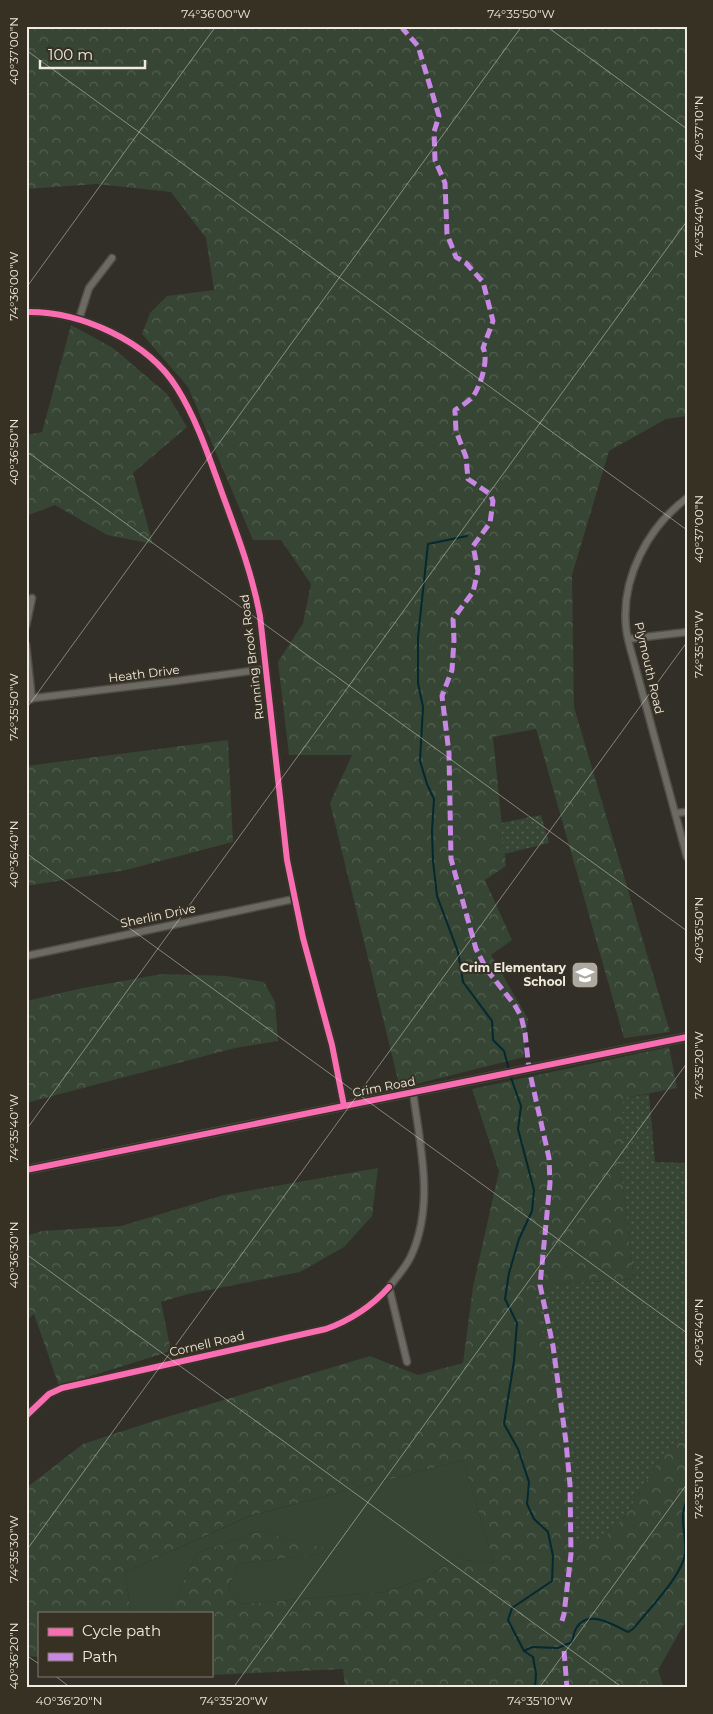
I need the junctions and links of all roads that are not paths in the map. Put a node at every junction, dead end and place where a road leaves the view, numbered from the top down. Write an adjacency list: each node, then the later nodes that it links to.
1 (112, 258): 3 (street)
2 (26, 312): 3 (street, Running Brook Road)
3 (79, 319): 10 (street, Running Brook Road)
4 (687, 498): 8 (street, Plymouth Road)
5 (32, 598): 6 (street)
6 (26, 626)
7 (687, 632): 8 (street)
8 (628, 639): 13 (street, Plymouth Road)
9 (26, 645): 11 (street)
10 (265, 668): 11 (street, Heath Drive); 15 (street, Running Brook Road)
11 (29, 699)
12 (687, 812): 13 (street)
13 (675, 813): 14 (street, Plymouth Road)
14 (687, 857)
15 (294, 899): 16 (street, Sherlin Drive); 19 (street, Running Brook Road)
16 (26, 956)
17 (687, 1036): 18 (street, Crim Road)
18 (413, 1092): 19 (street, Crim Road); 21 (street, Cornell Road)
19 (344, 1106): 20 (street, Crim Road)
20 (26, 1170)
21 (389, 1287): 22 (street); 23 (street, Cornell Road)
22 (407, 1362)
23 (26, 1416)

